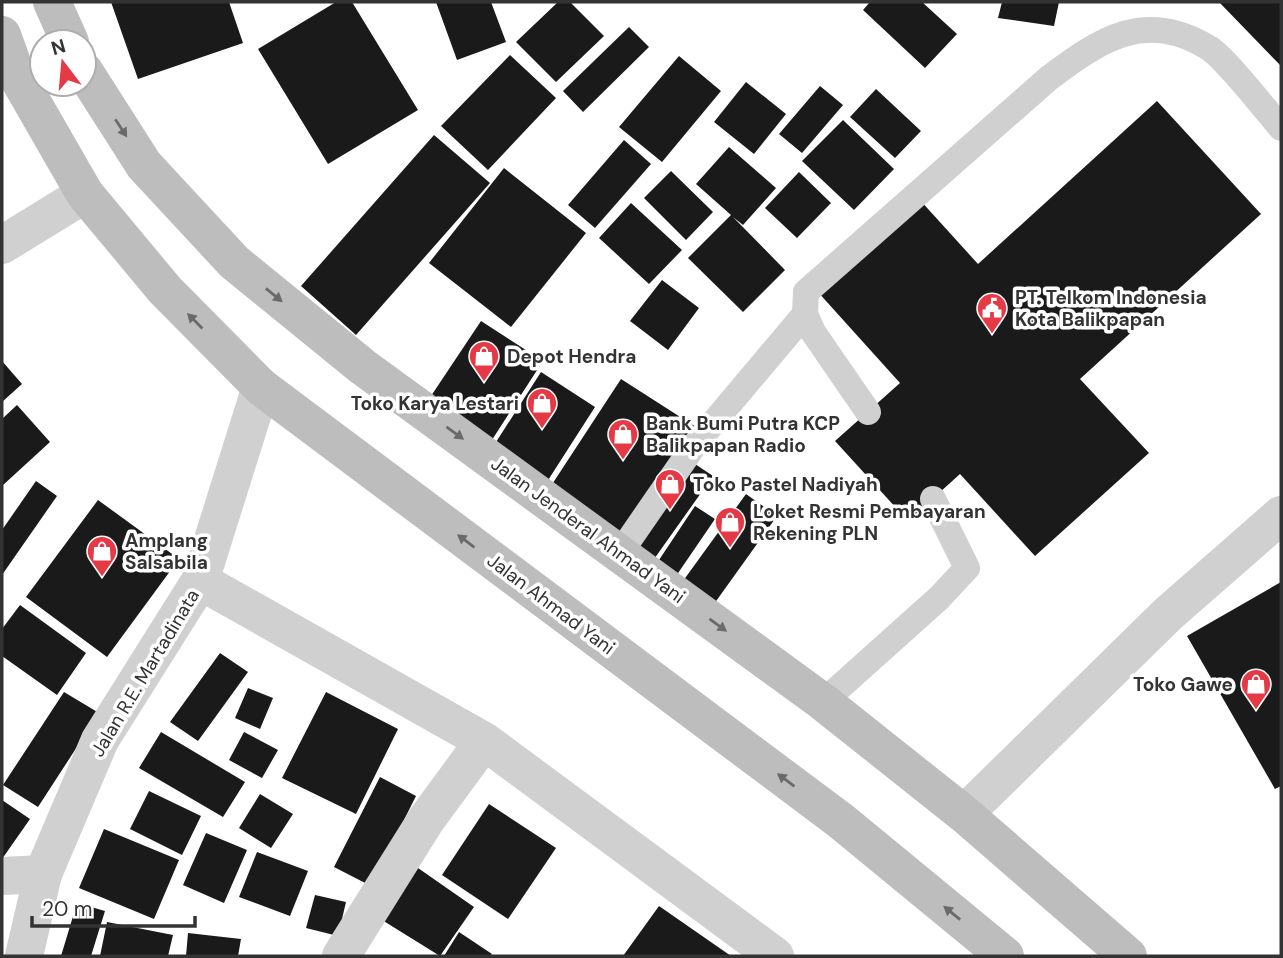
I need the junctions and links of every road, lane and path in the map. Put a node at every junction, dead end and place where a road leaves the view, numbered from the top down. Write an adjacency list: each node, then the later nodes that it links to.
1 (52, 2): 2 (main road)
2 (64, 28)
3 (2, 35): 6 (main road)
4 (98, 93): 13 (main road, Jalan Jenderal Ahmad Yani, one-way to 13)
5 (1281, 128): 8 (lane)
6 (85, 194): 7 (street); 9 (main road, one-way to 6)
7 (2, 245)
8 (805, 314): 10 (lane); 13 (lane)
9 (261, 387): 14 (street, Jalan R.E. Martadinata); 23 (main road, Jalan Ahmad Yani, one-way to 9)
10 (868, 412)
11 (933, 499): 15 (lane)
12 (1281, 515): 17 (street)
13 (620, 553): 15 (main road, Jalan Jenderal Ahmad Yani, one-way to 15)
14 (200, 581): 16 (street); 18 (street, Jalan R.E. Martadinata)
15 (823, 702): 17 (main road, Jalan Jenderal Ahmad Yani)
16 (484, 741): 21 (street); 22 (street)
17 (964, 814): 24 (main road, Jalan Jenderal Ahmad Yani)
18 (43, 874): 19 (street); 20 (street, Jalan R.E. Martadinata)
19 (2, 876)
20 (23, 956)
21 (341, 956)
22 (775, 956)
23 (1004, 956)
24 (1128, 956)

